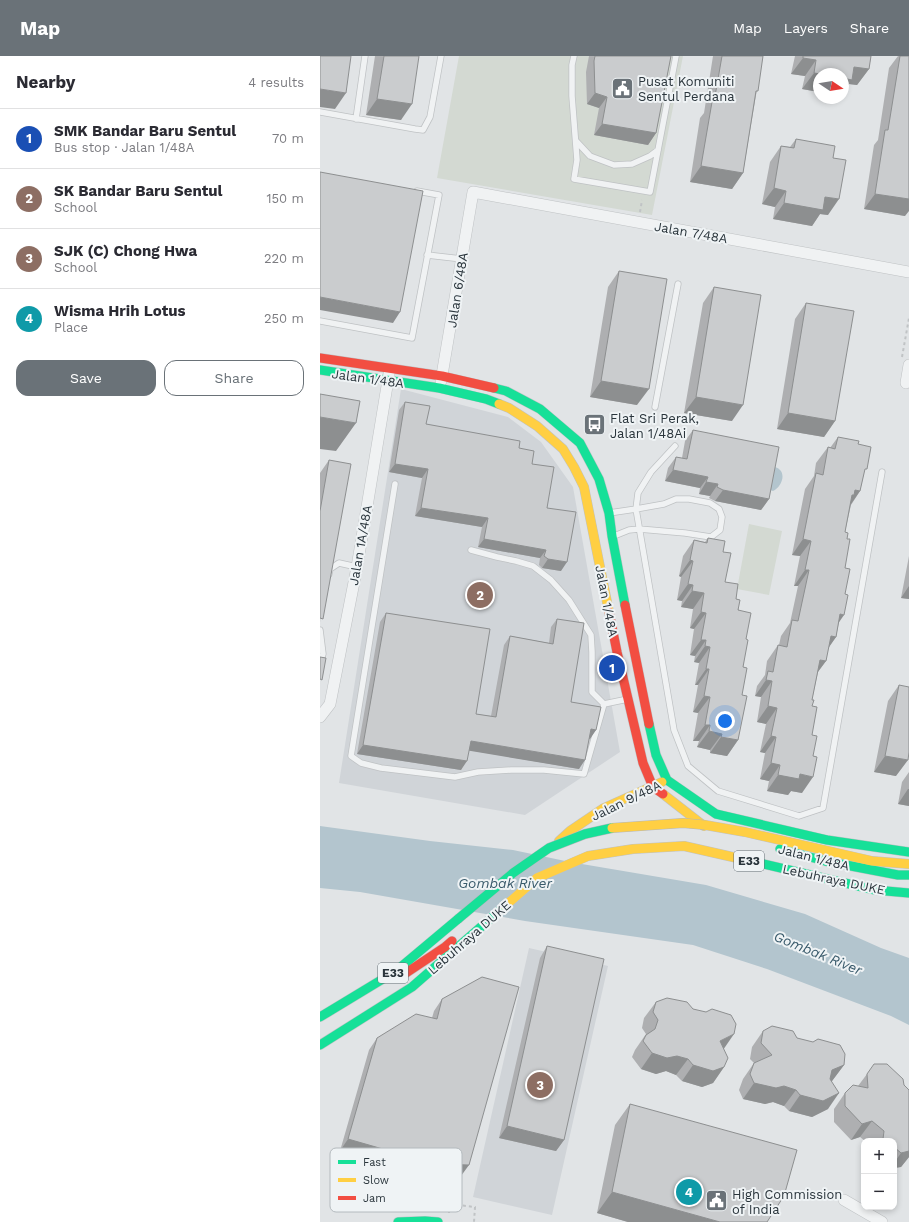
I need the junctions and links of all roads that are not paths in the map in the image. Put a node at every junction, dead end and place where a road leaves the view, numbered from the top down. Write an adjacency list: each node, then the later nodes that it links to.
1 (365, 56): 6 (lane)
2 (441, 56): 6 (lane)
3 (574, 56): 7 (lane)
4 (676, 56): 8 (lane)
5 (320, 112): 6 (lane)
6 (356, 119)
7 (576, 141): 8 (lane); 8 (lane)
8 (658, 150)
9 (413, 190): 11 (lane)
10 (473, 192): 12 (street, Jalan 6/48A); 13 (street, Jalan 7/48A)
11 (427, 255): 12 (lane); 15 (lane)
12 (462, 259): 20 (street, Jalan 6/48A)
13 (909, 272)
14 (678, 284): 23 (lane)
15 (320, 321)
16 (320, 358): 19 (main road, Jalan 1/48A)
17 (909, 365): 21 (street)
18 (320, 370): 19 (main road, Jalan 1/48A)
19 (389, 375): 20 (main road, Jalan 1/48A); 22 (main road, Jalan 1/48A); 32 (street, Jalan 1A/48A)
20 (442, 376): 22 (street, Jalan 6/48A); 28 (main road, Jalan 1/48A)
21 (907, 386)
22 (439, 388): 36 (main road, Jalan 1/48A)
23 (655, 407)
24 (675, 446): 27 (lane)
25 (882, 472): 29 (lane)
26 (395, 484): 37 (lane)
27 (636, 509): 28 (lane); 29 (lane); 29 (lane)
28 (609, 513): 30 (main road, Jalan 1/48A)
29 (639, 529): 30 (lane)
30 (612, 536): 39 (main road, Jalan 1/48A)
31 (471, 550): 37 (lane)
32 (357, 566): 33 (lane); 38 (street, Jalan 1A/48A)
33 (326, 581)
34 (320, 630): 35 (lane)
35 (320, 663)
36 (628, 699): 37 (lane); 40 (main road, Jalan 1/48A)
37 (604, 704)
38 (320, 717)
39 (667, 780): 40 (main road, Jalan 9/48A); 41 (main road, Jalan 1/48A)
40 (653, 787): 43 (main road, Jalan 1/48A); 44 (main road, Jalan 9/48A, bridge)
41 (909, 852)
42 (909, 864): 47 (main road, Lebuhraya DUKE / E33, bridge)
43 (909, 875)
44 (519, 880)
45 (909, 893): 49 (main road, Lebuhraya DUKE / E33)
46 (480, 916): 48 (main road)
47 (320, 1017)
48 (320, 1025)
49 (320, 1045)
50 (844, 1200): 53 (street)
51 (398, 1222): 52 (main road)
52 (438, 1222)
53 (882, 1222)

